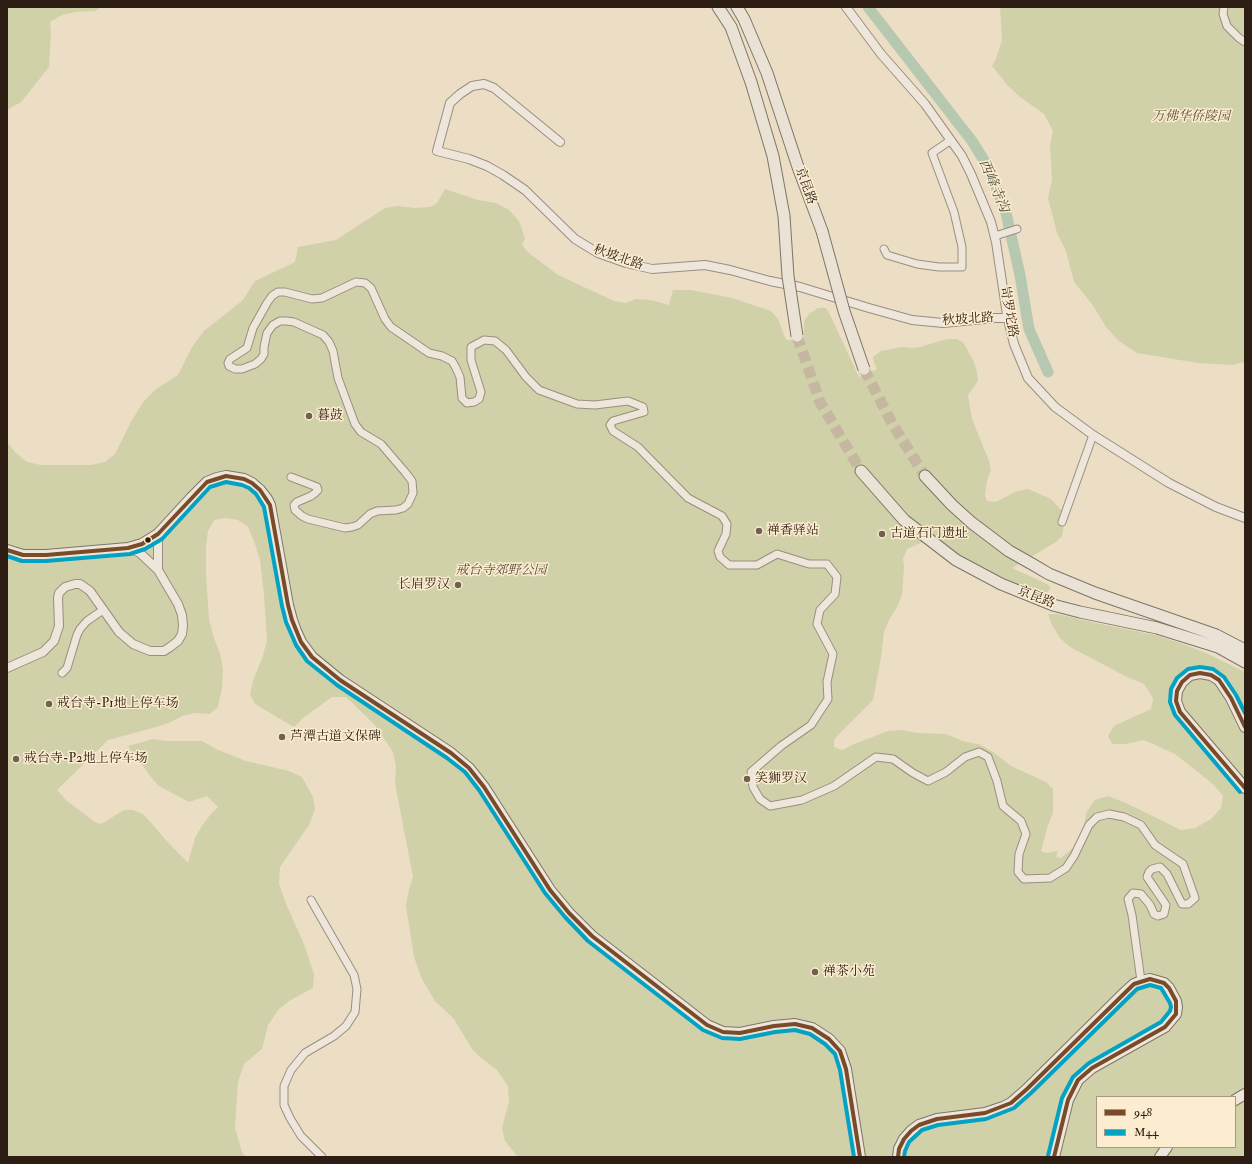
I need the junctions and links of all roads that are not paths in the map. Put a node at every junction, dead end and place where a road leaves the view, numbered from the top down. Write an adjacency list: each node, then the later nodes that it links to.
1 (718, 7): 12 (highway, 京昆路, bridge)
2 (737, 7): 13 (highway, 京昆路, bridge)
3 (846, 7): 6 (street, 岢罗坨路)
4 (1224, 7): 5 (street)
5 (1245, 42)
6 (951, 140): 9 (street, 岢罗坨路); 10 (street)
7 (560, 142): 11 (street, 秋坡北路)
8 (1015, 229): 9 (street)
9 (995, 236): 11 (street, 岢罗坨路)
10 (884, 249)
11 (1008, 318): 14 (street, 岢罗坨路)
12 (796, 336)
13 (864, 369)
14 (1093, 435): 18 (street, 岢罗坨路); 19 (street)
15 (861, 471): 26 (highway, 京昆路)
16 (925, 476): 25 (highway, 京昆路)
17 (291, 477): 32 (street)
18 (1245, 518)
19 (1062, 522)
20 (158, 534): 21 (main road); 23 (street); 37 (main road)
21 (128, 548): 22 (main road); 23 (street)
22 (7, 550)
23 (158, 570): 24 (street)
24 (103, 610): 27 (street); 28 (street)
25 (1245, 650)
26 (1245, 662)
27 (7, 668)
28 (62, 673)
29 (1245, 727): 30 (main road)
30 (1245, 788)
31 (312, 900): 36 (street)
32 (1140, 981): 38 (main road); 39 (main road)
33 (1245, 1094): 34 (main road)
34 (1236, 1099)
35 (1166, 1148): 40 (main road)
36 (322, 1157)
37 (860, 1157)
38 (898, 1157)
39 (1054, 1157)
40 (1160, 1157)

